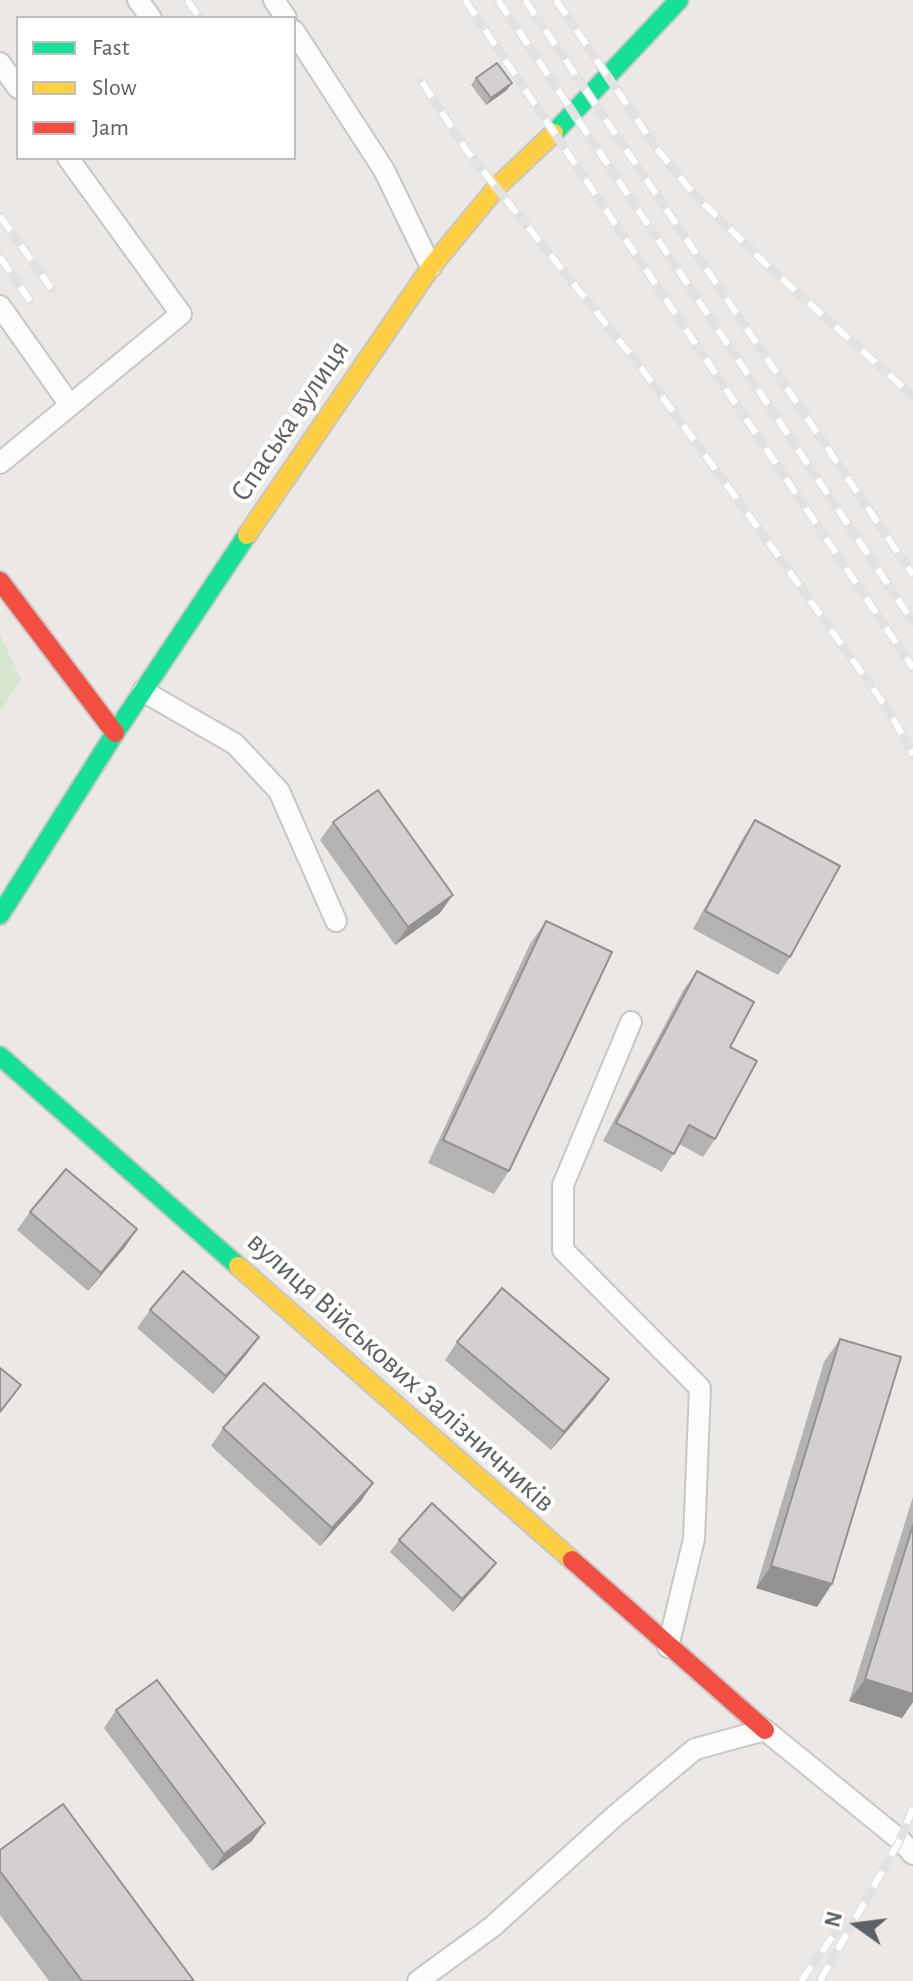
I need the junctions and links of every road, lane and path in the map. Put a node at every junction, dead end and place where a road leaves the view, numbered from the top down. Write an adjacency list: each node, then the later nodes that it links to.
1 (679, 0): 6 (street, Спаська вулиця)
2 (296, 34): 6 (lane)
3 (0, 63): 4 (lane)
4 (16, 85)
5 (69, 160): 8 (lane)
6 (431, 267): 11 (street, Спаська вулиця)
7 (0, 306): 8 (lane)
8 (70, 405): 9 (lane)
9 (0, 463)
10 (0, 581): 12 (street)
11 (143, 691): 12 (street, Спаська вулиця); 14 (lane)
12 (115, 733): 13 (street, Спаська вулиця)
13 (0, 915)
14 (336, 921)
15 (631, 1022): 17 (lane)
16 (0, 1056): 17 (street, вулиця Військових Залізничників)
17 (668, 1647): 18 (street, вулиця Військових Залізничників)
18 (765, 1730): 19 (lane); 20 (lane)
19 (913, 1854)
20 (418, 1981)

